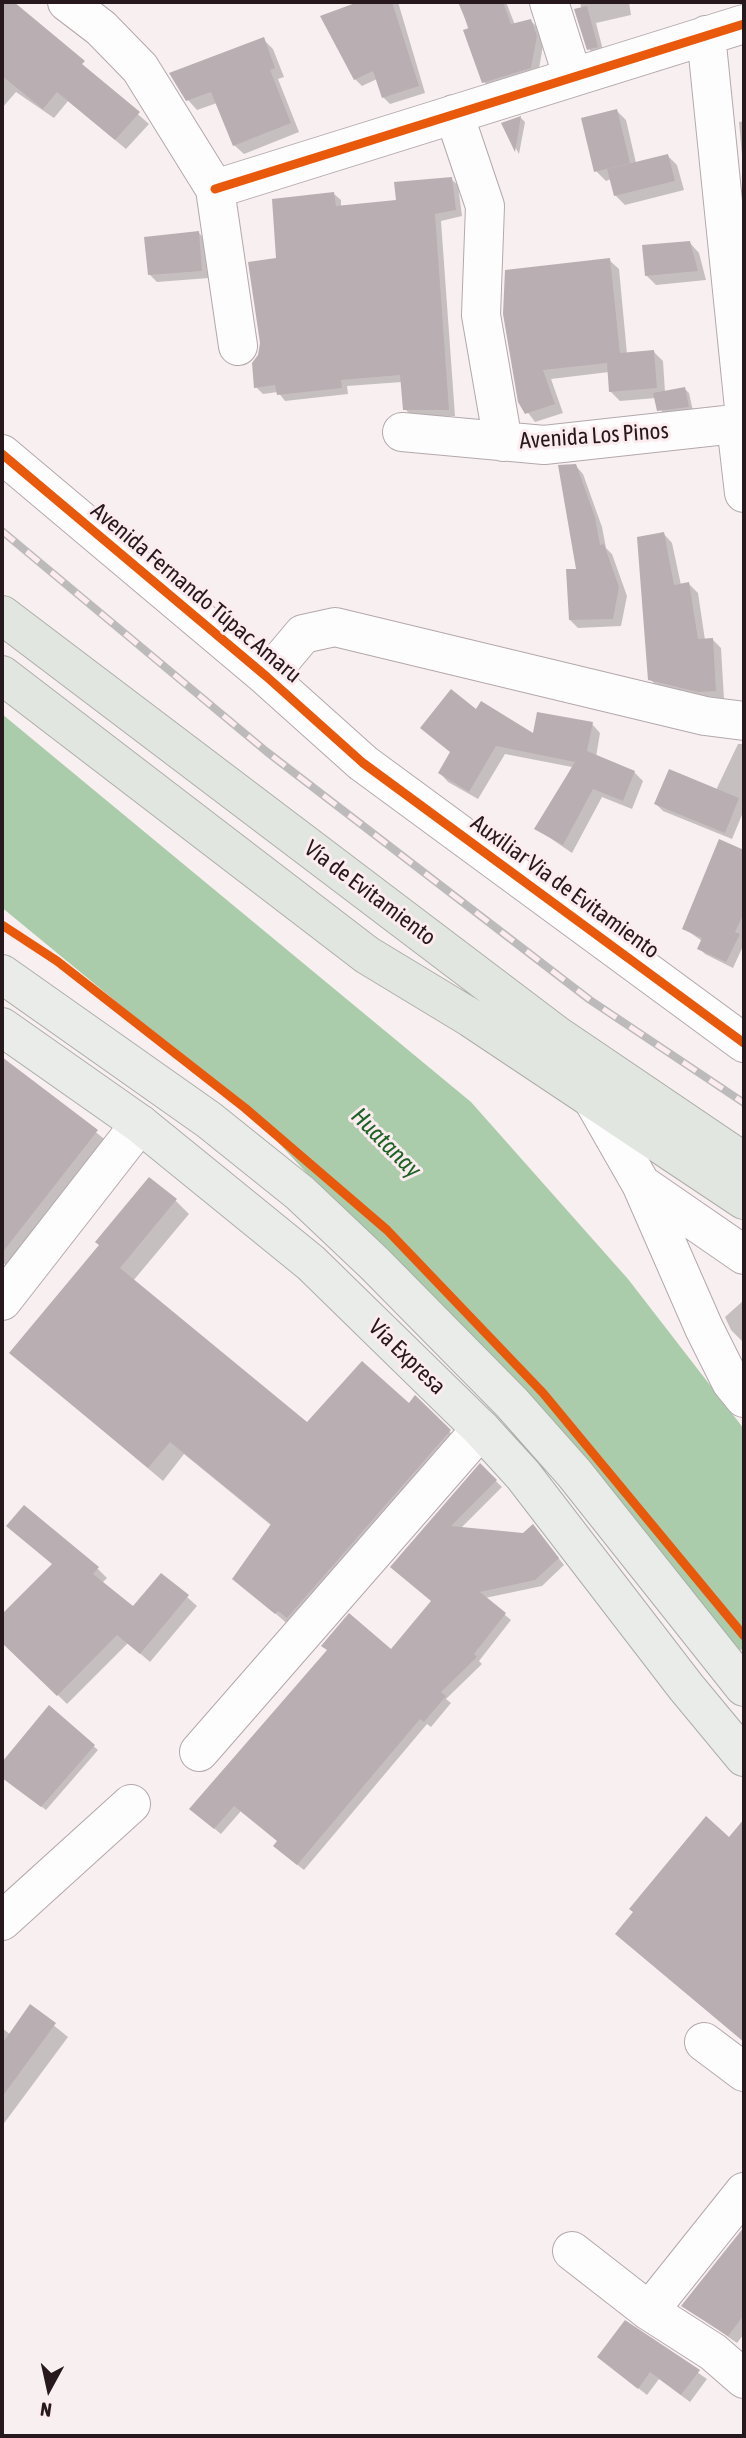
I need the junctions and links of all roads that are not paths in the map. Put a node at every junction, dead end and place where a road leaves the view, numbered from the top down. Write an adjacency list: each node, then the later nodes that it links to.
1 (67, 2): 6 (street)
2 (549, 2): 4 (street)
3 (722, 23): 4 (street); 8 (street)
4 (572, 75): 5 (street)
5 (454, 114): 6 (street); 10 (street)
6 (215, 188): 7 (street)
7 (239, 346)
8 (742, 418): 10 (street, Avenida Los Pinos); 12 (street)
9 (402, 432): 10 (street, Avenida Los Pinos)
10 (503, 442)
11 (2, 454): 15 (street, Avenida Fernando Túpac Amaru)
12 (744, 493)
13 (2, 615): 23 (highway, Vía de Evitamiento)
14 (2, 675): 21 (highway, Vía de Evitamiento)
15 (267, 677): 16 (street); 17 (street, Avenida Fernando Túpac Amaru)
16 (744, 720)
17 (363, 763): 20 (street, Auxiliar Via de Evitamiento)
18 (2, 974): 30 (main road, Vía Expresa)
19 (2, 1027): 22 (main road, Vía Expresa)
20 (744, 1043)
21 (593, 1100): 24 (street); 25 (highway, Vía de Evitamiento)
22 (141, 1124): 27 (street); 29 (main road, Vía Expresa)
23 (744, 1162)
24 (641, 1184): 26 (street); 28 (street)
25 (744, 1200)
26 (744, 1255)
27 (2, 1301)
28 (744, 1398)
29 (481, 1429): 31 (street); 32 (main road, Vía Expresa)
30 (744, 1687)
31 (199, 1752)
32 (744, 1757)
33 (131, 1804): 34 (street)
34 (2, 1921)
35 (704, 2042): 36 (street)
36 (744, 2072)
37 (744, 2192): 39 (street)
38 (572, 2251): 39 (street)
39 (649, 2311): 40 (street)
40 (744, 2379)

